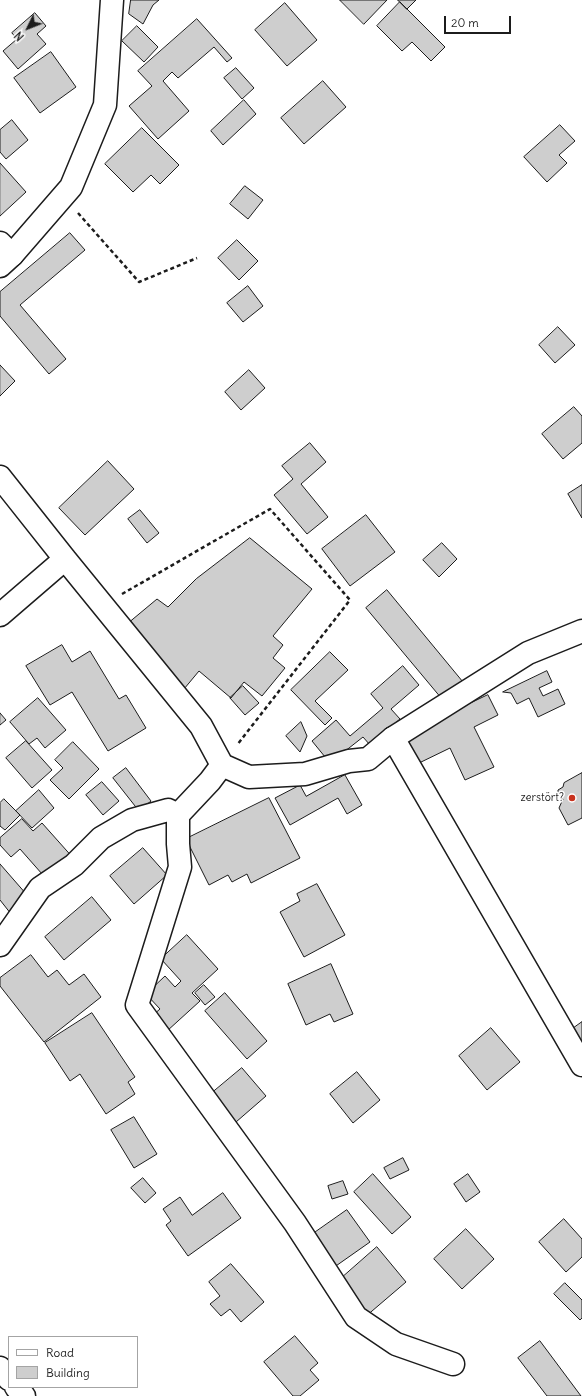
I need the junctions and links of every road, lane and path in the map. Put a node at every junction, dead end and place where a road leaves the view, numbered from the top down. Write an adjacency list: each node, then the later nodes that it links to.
1 (112, 0): 2 (street)
2 (63, 196): 3 (street); 4 (path)
3 (4, 254)
4 (197, 258)
5 (0, 477): 6 (street)
6 (65, 559): 7 (street); 8 (street)
7 (102, 605): 11 (street); 11 (path)
8 (0, 615)
9 (582, 631): 10 (street)
10 (393, 738): 11 (street); 14 (street)
11 (222, 765): 12 (street)
12 (178, 815): 13 (street); 15 (street)
13 (0, 945)
14 (582, 1065)
15 (453, 1364)
16 (0, 1368): 17 (street)
17 (8, 1378)
18 (17, 1388): 19 (street)
19 (24, 1396)

